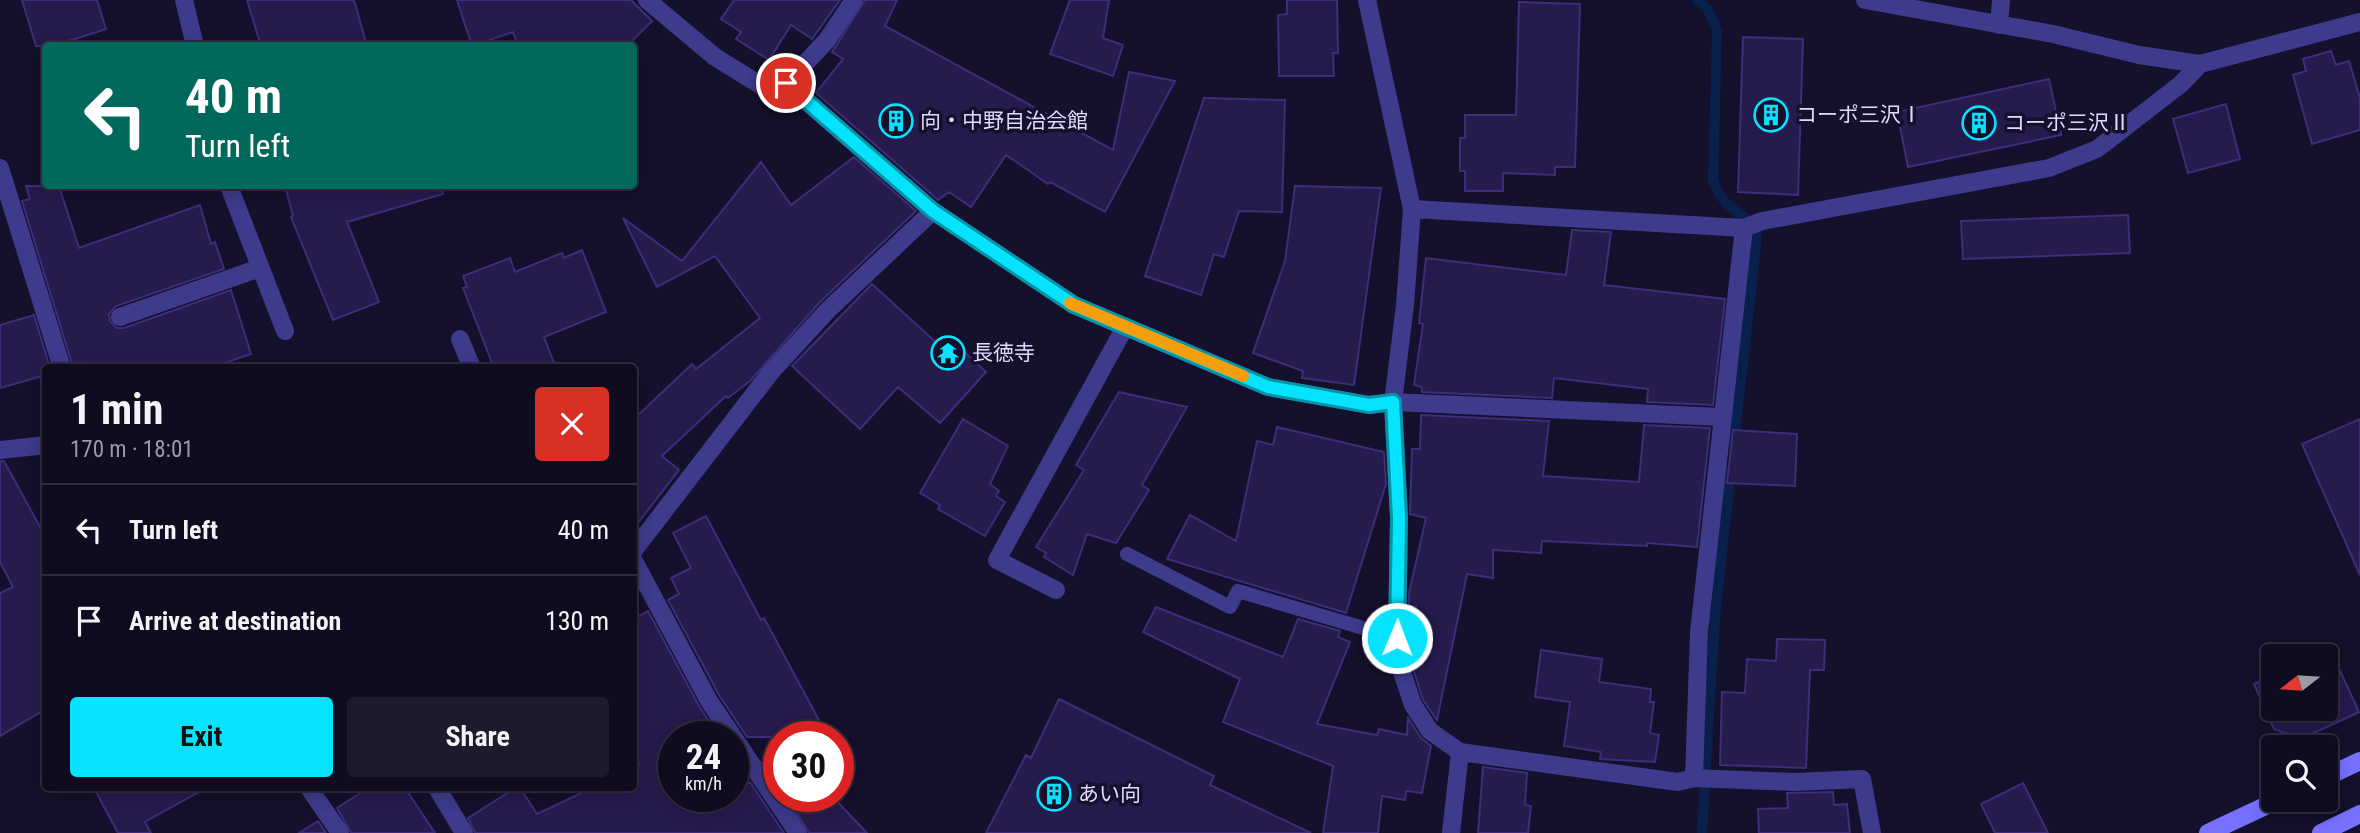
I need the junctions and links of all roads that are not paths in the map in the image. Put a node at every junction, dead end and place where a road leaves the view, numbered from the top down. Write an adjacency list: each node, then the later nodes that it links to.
1 (184, 0): 9 (street)
2 (647, 0): 11 (street)
3 (854, 0): 11 (street)
4 (1367, 0): 14 (street)
5 (1866, 0): 8 (street)
6 (2001, 0): 8 (street)
7 (2360, 22): 10 (street)
8 (1999, 25): 10 (street)
9 (194, 42)
10 (2200, 64): 16 (street)
11 (786, 83): 15 (street)
12 (0, 168): 22 (street)
13 (230, 189): 17 (street)
14 (1412, 209): 16 (street); 24 (street)
15 (933, 211): 19 (street); 28 (street)
16 (1744, 228): 25 (street)
17 (260, 268): 18 (street); 20 (street)
18 (120, 317)
19 (1125, 327): 24 (street); 31 (street)
20 (285, 331)
21 (460, 339): 23 (street)
22 (61, 364)
23 (470, 364)
24 (1393, 402): 25 (street); 32 (street)
25 (1722, 417): 36 (street)
26 (42, 445): 27 (street)
27 (0, 450)
28 (637, 546)
29 (1127, 554): 32 (lane)
30 (637, 567): 41 (street)
31 (1056, 590)
32 (1397, 638): 33 (street)
33 (1460, 752): 36 (street); 44 (street)
34 (2360, 761): 35 (main road)
35 (2338, 771)
36 (1696, 778): 45 (street)
37 (311, 791): 42 (street)
38 (439, 791): 43 (street)
39 (2261, 808): 46 (main road)
40 (2360, 814): 47 (main road)
41 (794, 832)
42 (340, 833)
43 (464, 833)
44 (1451, 833)
45 (1872, 833)
46 (2208, 833)
47 (2320, 833)

